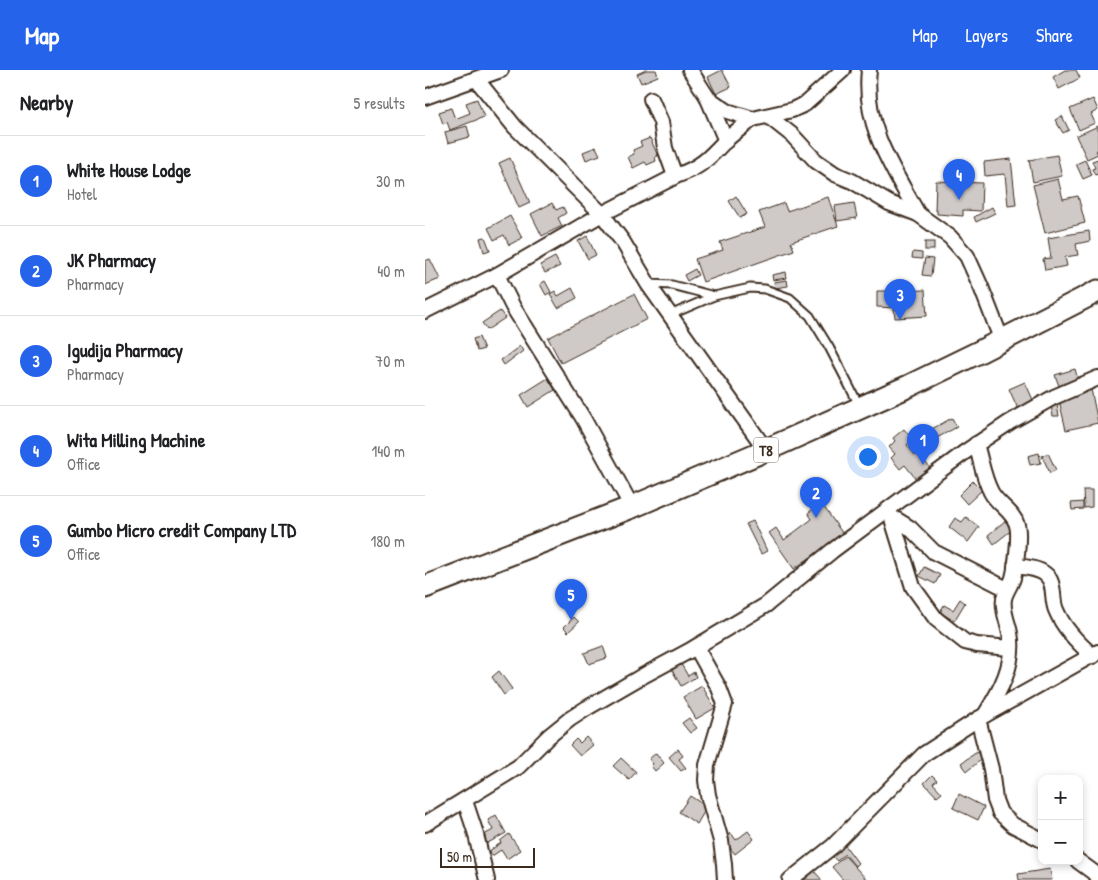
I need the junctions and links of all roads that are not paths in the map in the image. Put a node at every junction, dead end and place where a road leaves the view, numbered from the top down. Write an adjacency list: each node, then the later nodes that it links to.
1 (501, 70): 5 (street)
2 (690, 70): 7 (street)
3 (869, 70): 16 (street)
4 (840, 71): 9 (street)
5 (482, 75): 6 (street); 15 (street)
6 (425, 97)
7 (708, 98): 11 (street); 13 (street)
8 (651, 100): 14 (street)
9 (792, 110): 10 (street); 12 (street)
10 (768, 116): 11 (street); 12 (street)
11 (753, 119): 13 (street)
12 (792, 135): 16 (street)
13 (726, 141): 14 (street)
14 (675, 176): 15 (street)
15 (602, 214): 17 (street); 18 (street)
16 (918, 214): 23 (street)
17 (497, 275): 21 (street); 28 (street)
18 (649, 284): 20 (lane); 22 (street)
19 (1098, 291): 23 (main road, T8)
20 (714, 296): 22 (lane); 25 (lane)
21 (425, 311)
22 (670, 315): 27 (street)
23 (1001, 341): 25 (main road, T8)
24 (1097, 381): 26 (street)
25 (860, 408): 27 (main road, T8)
26 (976, 444): 29 (street); 30 (street)
27 (766, 450): 28 (main road, T8)
28 (632, 507): 31 (main road, T8)
29 (891, 514): 32 (street); 33 (street); 34 (street)
30 (1015, 566): 32 (street); 35 (street)
31 (425, 587)
32 (1007, 589): 34 (street)
33 (696, 647): 37 (street); 43 (street)
34 (1010, 648): 36 (street)
35 (1095, 654): 36 (street)
36 (981, 717): 39 (street); 44 (street)
37 (465, 801): 38 (street); 42 (street)
38 (425, 824)
39 (1038, 838)
40 (1083, 865): 41 (street)
41 (1098, 878)
42 (487, 880)
43 (725, 880)
44 (790, 880)

